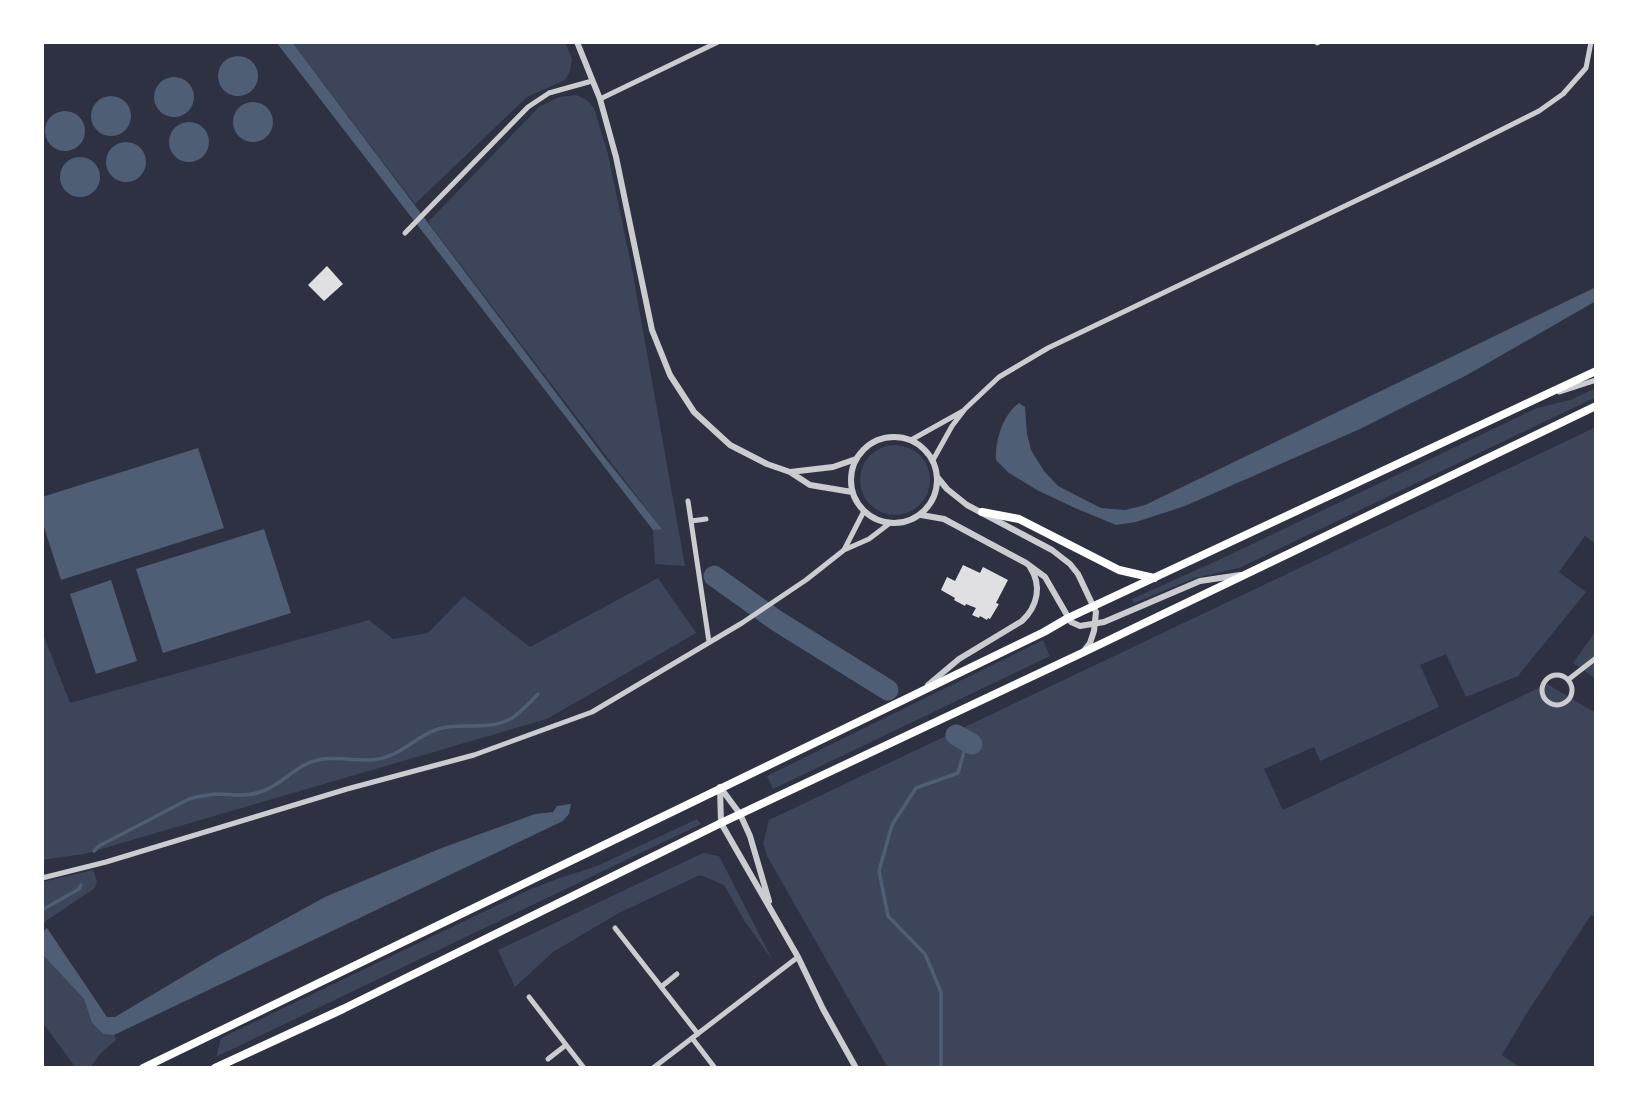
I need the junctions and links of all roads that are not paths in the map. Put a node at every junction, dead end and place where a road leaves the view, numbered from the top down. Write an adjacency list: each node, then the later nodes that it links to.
1 (577, 42): 4 (street)
2 (718, 42): 5 (street)
3 (1591, 42): 11 (street)
4 (592, 80): 5 (street); 6 (street)
5 (600, 99): 15 (street)
6 (405, 233)
7 (1596, 371): 9 (highway)
8 (1596, 380): 9 (street)
9 (1533, 400): 28 (highway)
10 (1596, 406): 27 (highway)
11 (965, 409): 12 (street); 14 (street)
12 (911, 440): 13 (street); 14 (street)
13 (856, 459): 15 (street); 17 (street)
14 (933, 460): 16 (street)
15 (790, 472): 17 (street)
16 (937, 478): 20 (street); 21 (street)
17 (852, 492): 19 (street)
18 (688, 501): 23 (street)
19 (864, 511): 24 (street); 25 (street)
20 (982, 512): 28 (highway); 29 (street)
21 (920, 515): 24 (street); 26 (street)
22 (706, 519): 23 (street)
23 (691, 521): 32 (street)
24 (890, 523): 25 (street)
25 (844, 550): 32 (street)
26 (1026, 563): 30 (street); 36 (street)
27 (1246, 574): 31 (street); 33 (highway)
28 (1154, 578): 29 (highway)
29 (1094, 606): 30 (highway); 31 (street)
30 (1068, 618): 31 (street); 36 (highway)
31 (1096, 624): 33 (street)
32 (709, 642): 40 (street)
33 (1082, 653): 38 (highway)
34 (1596, 658): 35 (street)
35 (1569, 679): 35 (street)
36 (921, 690): 37 (highway)
37 (720, 788): 38 (street); 39 (street); 51 (highway)
38 (740, 814): 39 (highway); 41 (street)
39 (721, 822): 41 (street); 52 (highway)
40 (42, 878)
41 (772, 913): 43 (street)
42 (615, 928): 45 (street)
43 (798, 957): 47 (street); 56 (street)
44 (677, 974): 45 (street)
45 (661, 987): 47 (street)
46 (529, 997): 49 (street)
47 (698, 1034): 48 (street)
48 (692, 1038): 54 (street); 55 (street)
49 (566, 1045): 50 (street); 53 (street)
50 (548, 1059)
51 (143, 1068)
52 (215, 1068)
53 (583, 1068)
54 (653, 1068)
55 (715, 1068)
56 (856, 1068)

